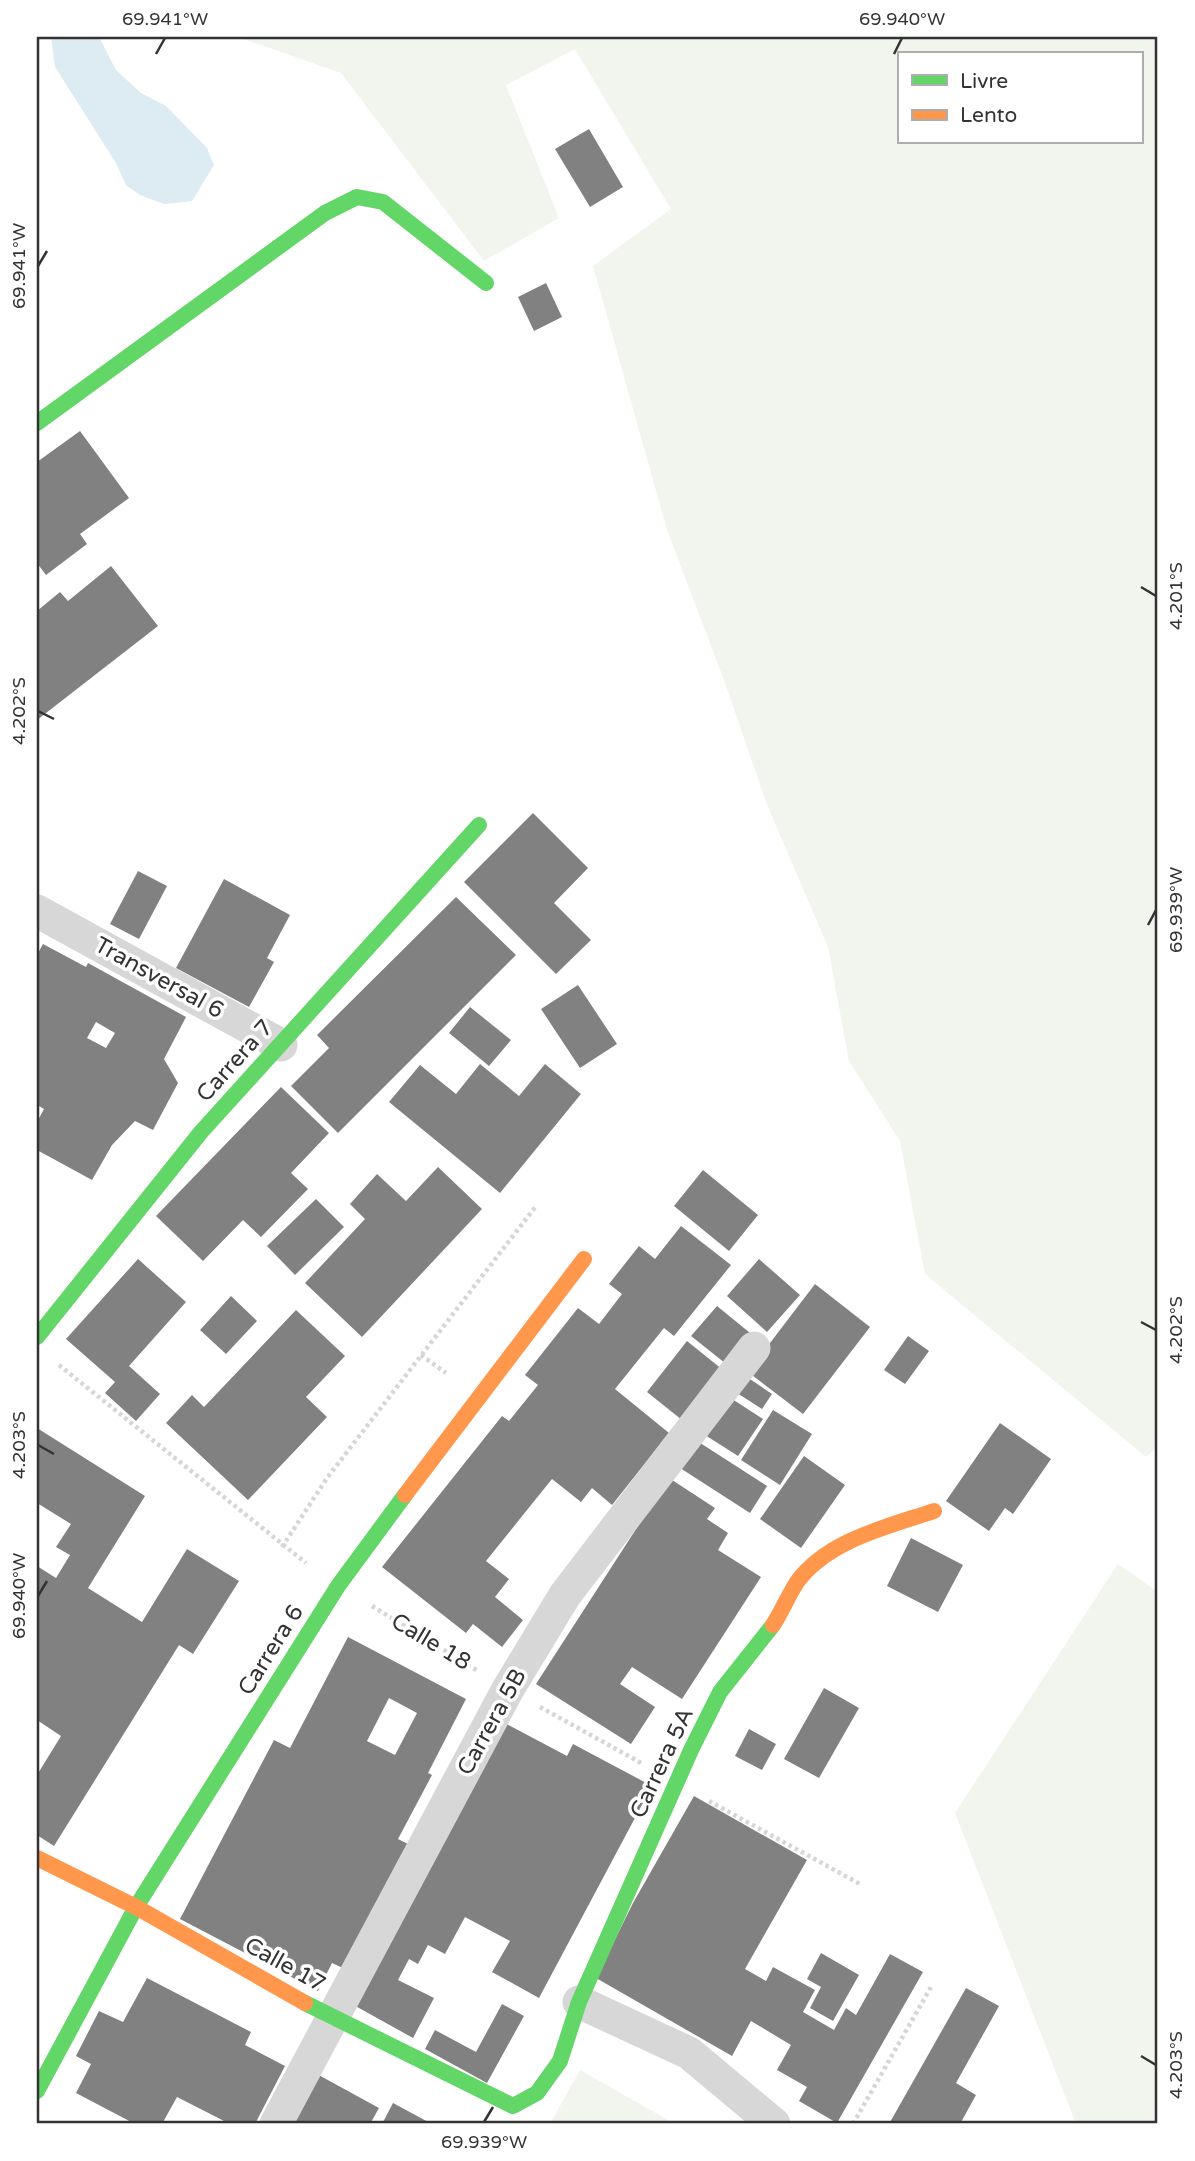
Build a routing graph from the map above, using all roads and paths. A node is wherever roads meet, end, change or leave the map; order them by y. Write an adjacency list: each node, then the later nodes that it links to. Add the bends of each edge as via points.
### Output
1 (486, 283): 2 (street, via 383,202 357,197 325,213)
2 (37, 422)
3 (479, 825): 5 (street, Carrera 7)
4 (37, 911): 5 (street, Transversal 6)
5 (281, 1045): 8 (street, Carrera 7, via 201,1132)
6 (536, 1206): 12 (path, via 335,1468)
7 (584, 1259): 13 (street, Carrera 6)
8 (37, 1337)
9 (754, 1348): 14 (street, Carrera 5B, via 565,1595)
10 (58, 1364): 12 (path, Calle 18)
11 (934, 1511): 15 (street, Carrera 5A, via 862,1535 824,1557 798,1581 775,1622 720,1692)
12 (282, 1546): 13 (path, Calle 18)
13 (338, 1586): 14 (path, Calle 18); 18 (street, Carrera 6)
14 (508, 1689): 15 (path, Calle 18); 21 (street, Carrera 5B)
15 (677, 1783): 17 (path, Calle 18); 20 (street, Carrera 5A)
16 (37, 1858): 18 (street, Calle 17)
17 (860, 1884)
18 (136, 1907): 21 (street, Calle 17); 22 (street, Carrera 6)
19 (931, 1987): 26 (path)
20 (579, 2002): 23 (street, Carrera 5A, via 560,2061 537,2092); 25 (street, via 689,2053)
21 (334, 2019): 23 (street, Calle 17); 24 (street, Carrera 5B)
22 (37, 2091)
23 (513, 2106)
24 (276, 2124)
25 (774, 2124)
26 (853, 2124)

